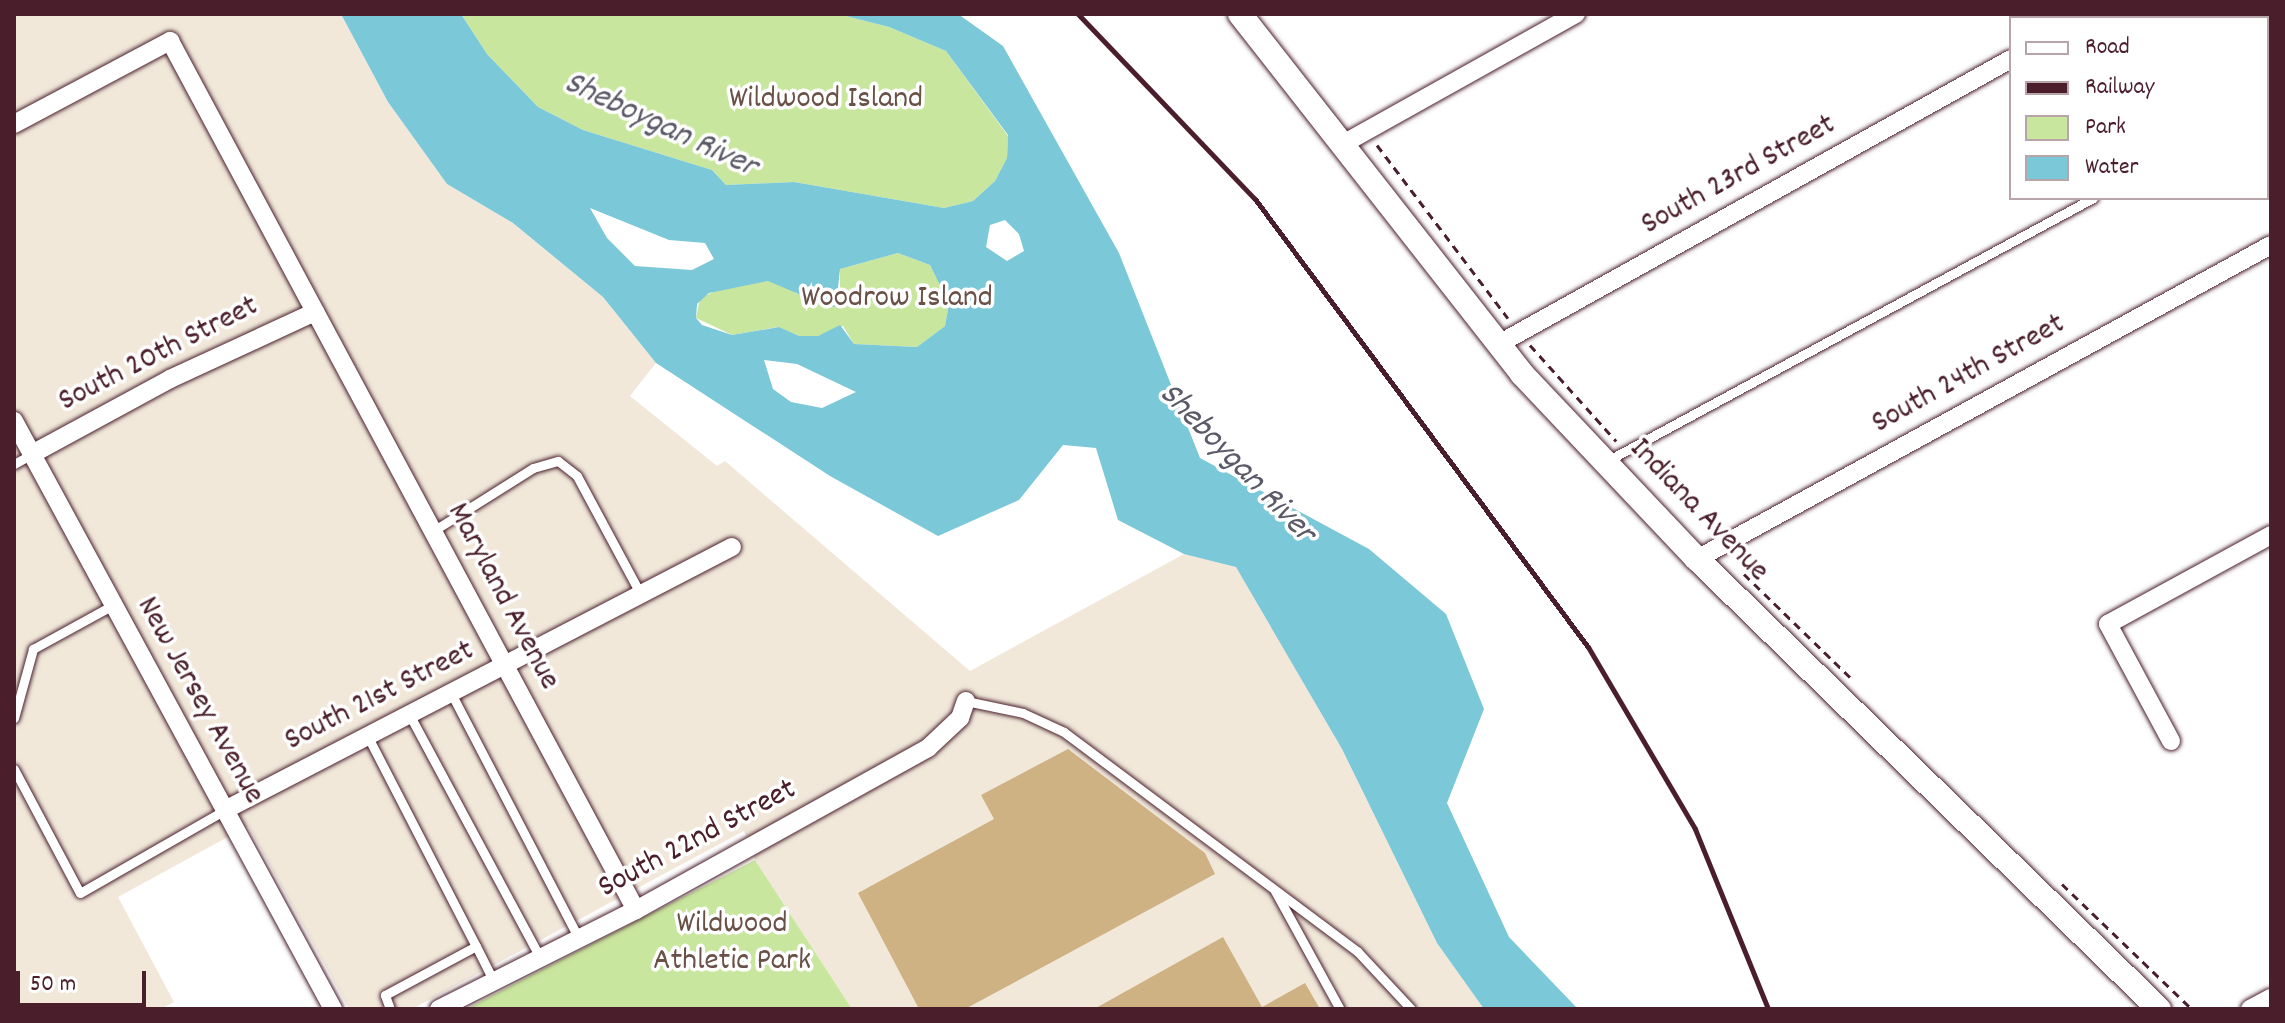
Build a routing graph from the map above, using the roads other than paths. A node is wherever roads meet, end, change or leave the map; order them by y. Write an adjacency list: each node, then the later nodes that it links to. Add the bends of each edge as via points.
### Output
1 (1240, 14): 5 (main road, Indiana Avenue)
2 (1576, 14): 5 (street)
3 (2009, 60): 9 (street, South 23rd Street)
4 (14, 124): 8 (street, Maryland Avenue, via 170,41)
5 (1343, 144): 9 (main road, Indiana Avenue)
6 (2089, 200): 12 (lane)
7 (2271, 245): 17 (street, South 24th Street)
8 (315, 312): 11 (street, South 20th Street, via 170,379); 14 (street, Maryland Avenue)
9 (1497, 345): 12 (main road, Indiana Avenue)
10 (14, 421): 11 (street, New Jersey Avenue)
11 (32, 454): 13 (lane); 19 (street, New Jersey Avenue)
12 (1615, 456): 17 (main road, Indiana Avenue)
13 (14, 464)
14 (433, 531): 18 (lane, via 533,468 558,461 577,476); 20 (street, Maryland Avenue)
15 (2271, 535): 26 (street, via 2108,624)
16 (732, 547): 18 (street, South 21st Street)
17 (1697, 559): 41 (main road, Indiana Avenue)
18 (641, 595): 20 (street, South 21st Street)
19 (113, 605): 24 (lane, via 33,649); 28 (street, New Jersey Avenue)
20 (505, 667): 21 (street, South 21st Street); 30 (street, Maryland Avenue)
21 (451, 693): 23 (street, South 21st Street); 31 (lane)
22 (966, 701): 29 (lane, via 1023,713 1064,732); 30 (street, South 22nd Street, via 955,725 928,748)
23 (409, 714): 25 (street, South 21st Street); 33 (lane)
24 (14, 718)
25 (368, 737): 28 (street, South 21st Street); 32 (lane)
26 (2171, 741)
27 (14, 769): 28 (lane, via 80,893)
28 (225, 810): 36 (street, New Jersey Avenue)
29 (1273, 888): 39 (lane); 40 (lane, via 1357,951)
30 (636, 910): 31 (street, South 22nd Street)
31 (578, 937): 33 (street, South 22nd Street)
32 (476, 946): 34 (lane); 37 (lane, via 385,995)
33 (540, 957): 34 (street, South 22nd Street)
34 (494, 982): 38 (street, South 22nd Street)
35 (2271, 998): 42 (street)
36 (333, 1009)
37 (390, 1009)
38 (439, 1009)
39 (1340, 1009)
40 (1411, 1009)
41 (2159, 1009)
42 (2250, 1009)

